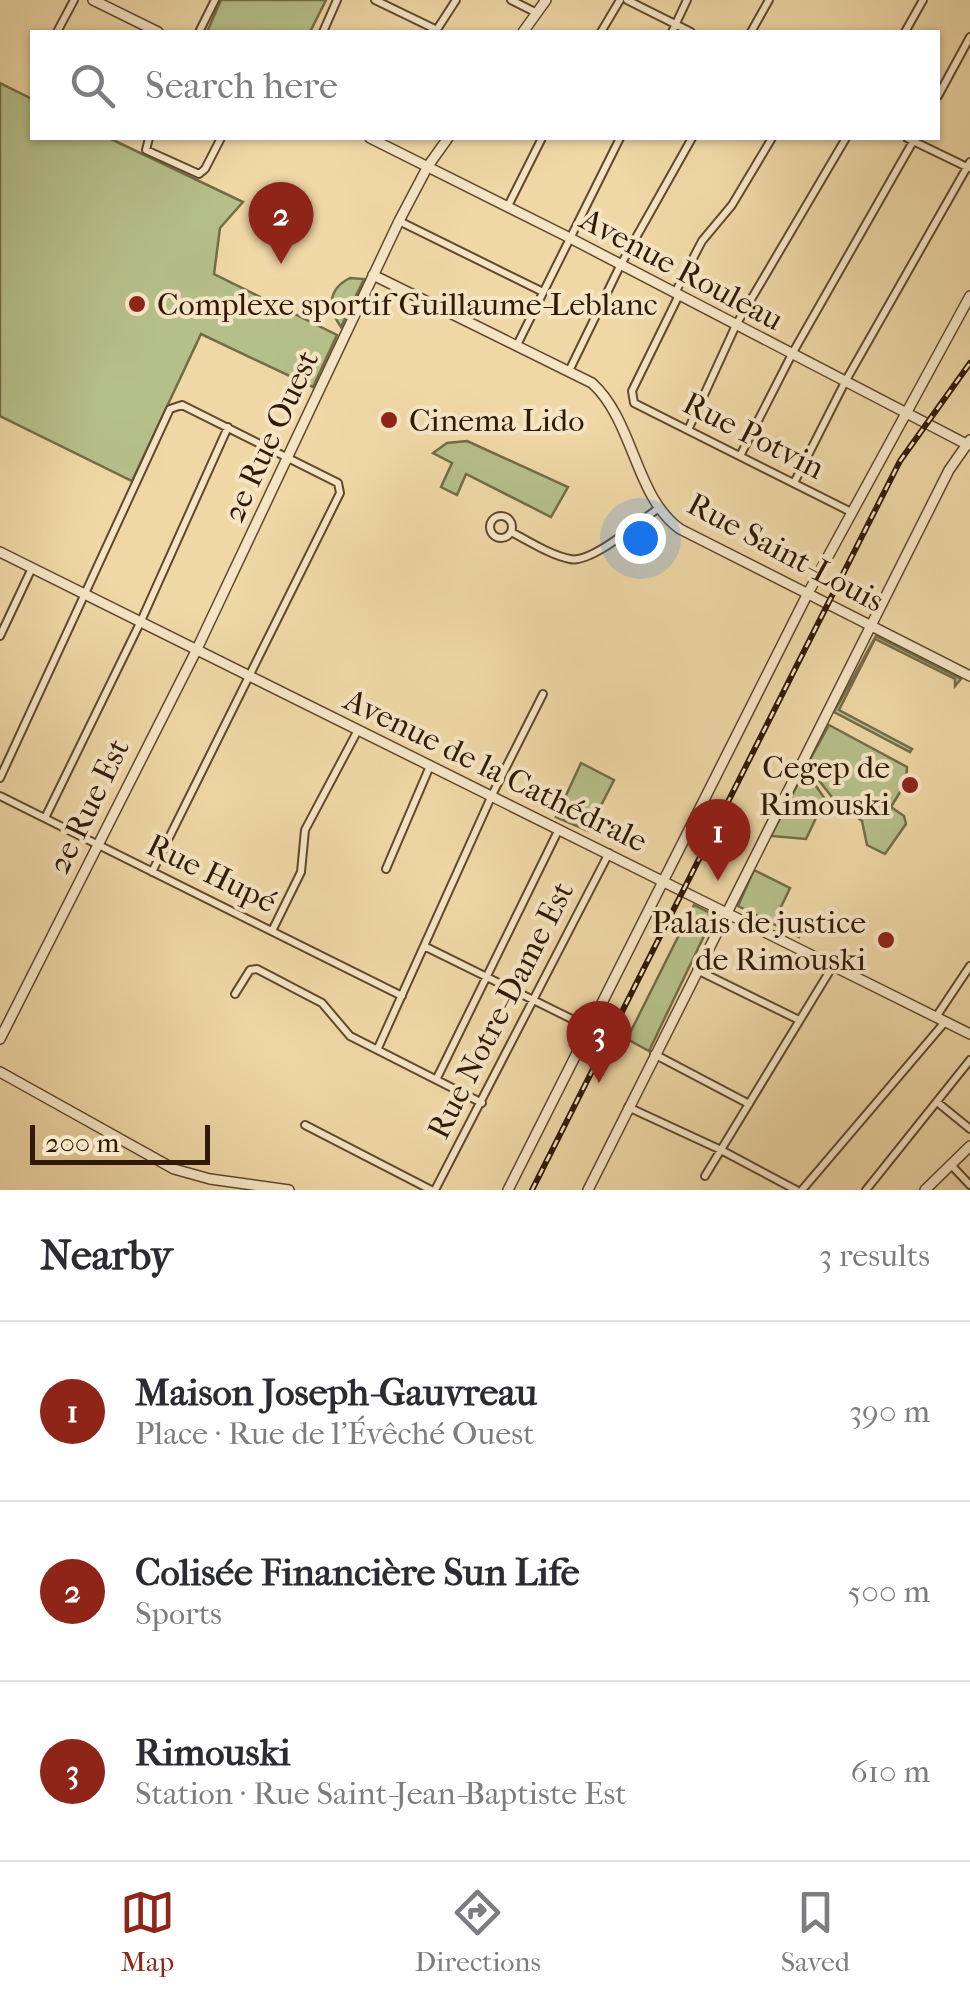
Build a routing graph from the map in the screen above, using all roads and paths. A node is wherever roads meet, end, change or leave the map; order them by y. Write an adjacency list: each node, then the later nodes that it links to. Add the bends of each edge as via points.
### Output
1 (74, 0): 15 (street)
2 (93, 0): 16 (street)
3 (215, 0): 17 (street)
4 (337, 0): 18 (street)
5 (375, 0): 19 (street)
6 (456, 0): 20 (street)
7 (511, 0): 13 (street)
8 (546, 0): 13 (street)
9 (624, 0): 14 (street); 22 (street)
10 (687, 0): 14 (street)
11 (768, 0): 23 (street)
12 (923, 0): 24 (street)
13 (537, 13): 21 (street)
14 (673, 28)
15 (58, 30)
16 (154, 30)
17 (200, 30)
18 (324, 30)
19 (434, 30)
20 (437, 30)
21 (524, 30)
22 (603, 30)
23 (752, 30)
24 (905, 30)
25 (970, 37): 26 (street)
26 (940, 92)
27 (148, 140): 28 (street, via 145,148 199,174)
28 (220, 140)
29 (374, 140): 38 (street, Avenue Rouleau)
30 (447, 140): 38 (street, 2e Rue Ouest)
31 (541, 140): 40 (street)
32 (619, 140): 42 (street)
33 (691, 140): 43 (street)
34 (771, 140): 46 (street, via 732,206 702,241)
35 (845, 140): 48 (street)
36 (910, 140): 50 (street)
37 (915, 140): 39 (street)
38 (428, 166): 40 (street, Avenue Rouleau); 41 (street, 2e Rue Ouest)
39 (969, 166): 52 (street)
40 (508, 206): 42 (street, Avenue Rouleau)
41 (399, 221): 44 (street, 2e Rue Ouest); 45 (street)
42 (570, 238): 43 (street, Avenue Rouleau); 45 (street)
43 (620, 266): 46 (street, Avenue Rouleau); 51 (street)
44 (374, 276): 49 (street, Rue Saint-Louis); 58 (street, 2e Rue Ouest)
45 (543, 292): 49 (street)
46 (677, 294): 48 (street, Avenue Rouleau); 55 (street, Rue Potvin, via 632,391 634,403)
47 (970, 296): 53 (street)
48 (736, 325): 50 (street, Avenue Rouleau); 55 (street)
49 (518, 346): 51 (street, Rue Saint-Louis)
50 (792, 354): 52 (street, Avenue Rouleau); 57 (street)
51 (570, 371): 60 (street, Rue Saint-Louis, via 611,405)
52 (845, 382): 53 (street, Avenue Rouleau); 59 (street)
53 (904, 413): 56 (street, Avenue Rouleau); 61 (street)
54 (228, 428): 58 (street); 65 (street, via 175,405); 67 (street)
55 (688, 430): 57 (street, Rue Potvin)
56 (969, 443): 68 (street)
57 (740, 456): 59 (street, Rue Potvin)
58 (287, 457): 70 (street, 2e Rue Ouest); 71 (street, via 340,488)
59 (794, 483): 61 (street, Rue Potvin)
60 (659, 508): 62 (street, via 580,560); 66 (street, Rue Saint-Louis, via 680,530)
61 (851, 512): 66 (street)
62 (511, 532)
63 (0, 552): 64 (street, Avenue de la Cathédrale)
64 (32, 568): 65 (street, Avenue de la Cathédrale); 69 (street)
65 (84, 594): 67 (street, Avenue de la Cathédrale); 76 (street)
66 (807, 594): 68 (street, Rue Saint-Louis); 85 (street)
67 (141, 622): 70 (street, Avenue de la Cathédrale); 79 (street)
68 (871, 625): 72 (street, Rue Saint-Louis); 86 (street)
69 (0, 636)
70 (196, 651): 71 (street, Avenue de la Cathédrale); 81 (street, 2e Rue Est)
71 (250, 676): 74 (street, Avenue de la Cathédrale); 84 (street)
72 (970, 676)
73 (543, 694): 78 (street)
74 (358, 730): 75 (street, Avenue de la Cathédrale); 87 (street, via 305,830 300,872)
75 (430, 766): 78 (street, Avenue de la Cathédrale); 83 (street)
76 (0, 778)
77 (0, 796): 79 (street, Rue Hupé)
78 (492, 796): 80 (street, Avenue de la Cathédrale); 88 (street)
79 (44, 818): 81 (street, Rue Hupé)
80 (559, 829): 82 (street, Avenue de la Cathédrale); 92 (street)
81 (97, 844): 84 (street, Rue Hupé); 100 (street, 2e Rue Est)
82 (609, 853): 85 (street, Avenue de la Cathédrale); 95 (street, Rue Notre-Dame Est)
83 (386, 869)
84 (152, 872): 87 (street, Rue Hupé)
85 (664, 880): 86 (street, Avenue de la Cathédrale); 98 (street)
86 (726, 910): 89 (street, Avenue de la Cathédrale); 91 (street)
87 (272, 931): 94 (street, Rue Hupé)
88 (424, 946): 92 (street); 94 (street)
89 (834, 964): 96 (street, Avenue de la Cathédrale); 97 (street)
90 (970, 966): 96 (street)
91 (696, 969): 97 (street); 102 (street)
92 (486, 977): 95 (street); 105 (street)
93 (235, 994): 101 (street, via 250,970 257,970 322,1003 350,1036)
94 (402, 996): 101 (street)
95 (534, 1000): 98 (street); 107 (street, Rue Notre-Dame Est)
96 (941, 1019): 99 (street, Avenue de la Cathédrale); 121 (street)
97 (799, 1020): 108 (street)
98 (591, 1029): 119 (street)
99 (970, 1034)
100 (0, 1039)
101 (378, 1048): 105 (street)
102 (654, 1054): 108 (street); 109 (street)
103 (970, 1060): 106 (street)
104 (0, 1072): 117 (street, via 174,1170)
105 (437, 1078): 107 (street)
106 (937, 1102): 111 (street); 122 (street)
107 (482, 1103): 118 (street, Rue Notre-Dame Est)
108 (749, 1104): 113 (street)
109 (628, 1107): 113 (street); 120 (street)
110 (305, 1125): 118 (street)
111 (970, 1129)
112 (970, 1146): 114 (street)
113 (721, 1150): 115 (street); 121 (street)
114 (952, 1166): 116 (street); 123 (street)
115 (705, 1176)
116 (970, 1185)
117 (289, 1190)
118 (433, 1190)
119 (508, 1190)
120 (588, 1190)
121 (799, 1190)
122 (866, 1190)
123 (925, 1190)

